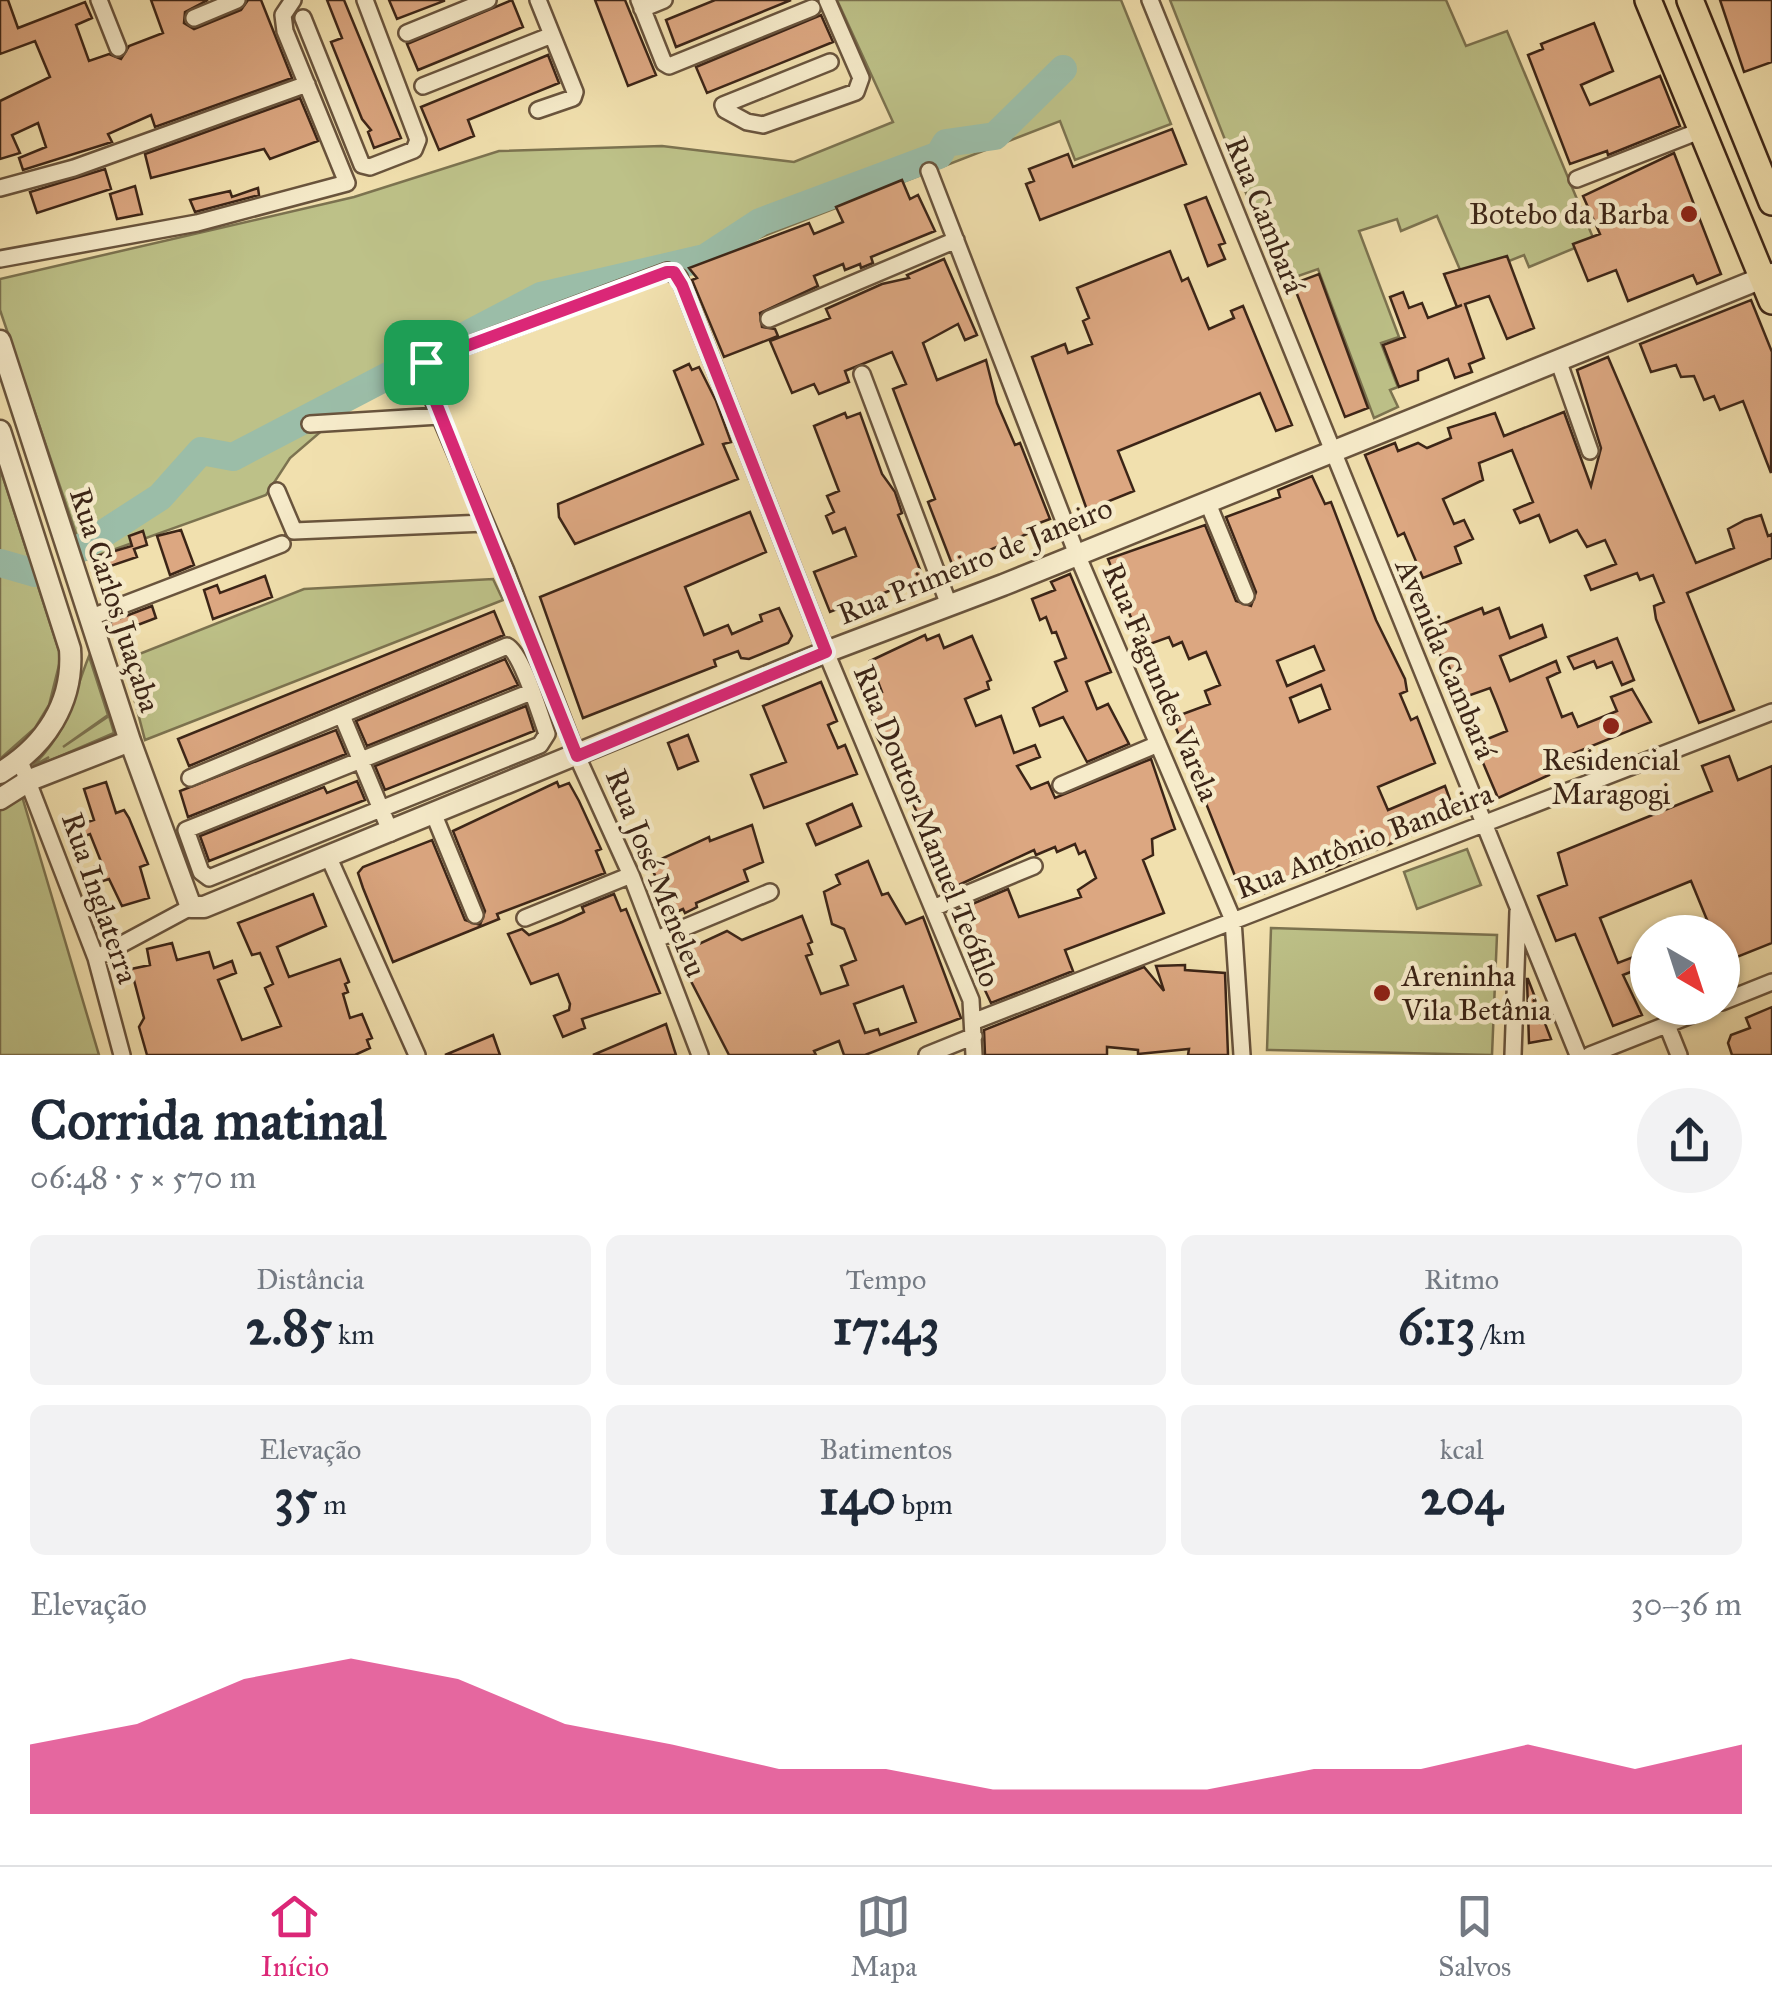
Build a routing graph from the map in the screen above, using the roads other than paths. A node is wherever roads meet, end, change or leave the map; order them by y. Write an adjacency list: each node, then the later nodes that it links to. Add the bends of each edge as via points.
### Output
1 (99, 0): 17 (street)
2 (238, 0): 13 (street)
3 (293, 0): 19 (street, via 283,23)
4 (365, 0): 14 (street, via 418,140 414,150 370,168 362,165)
5 (488, 0): 15 (street)
6 (538, 0): 16 (street)
7 (664, 0): 11 (street)
8 (1150, 0): 39 (street, Rua Cambará)
9 (1648, 0): 22 (main road)
10 (1690, 0): 23 (main road)
11 (640, 4): 12 (street, via 669,66)
12 (820, 4): 18 (street, via 860,78 856,92 763,125 725,110)
13 (194, 18)
14 (304, 18)
15 (407, 33)
16 (552, 35): 20 (street); 21 (street, via 575,92)
17 (118, 48)
18 (830, 62)
19 (308, 84): 26 (street); 29 (street, via 347,183 197,223)
20 (424, 86)
21 (538, 110)
22 (1702, 130): 25 (street); 30 (main road)
23 (1766, 168): 27 (main road)
24 (929, 171): 28 (street, Rua Fagundes Varela)
25 (1577, 179)
26 (0, 188)
27 (1772, 202)
28 (956, 240): 32 (street); 45 (street, Rua Fagundes Varela)
29 (0, 259)
30 (1769, 284): 34 (street, Rua Primeiro de Janeiro)
31 (682, 285): 36 (street, Rua José Meneleu, via 667,272 426,362 421,372); 49 (street, Rua Doutor Manuel Teófilo)
32 (770, 320)
33 (0, 341): 48 (street, Rua Carlos Juaçaba)
34 (1558, 360): 39 (street, Rua Primeiro de Janeiro); 40 (street)
35 (862, 374): 47 (street)
36 (439, 416): 37 (street); 43 (street, Rua José Meneleu)
37 (310, 424)
38 (0, 430): 57 (street, Rua Carlos Juaçaba, via 70,649 51,727)
39 (1329, 450): 42 (street, Rua Primeiro de Janeiro); 64 (street, Avenida Cambará)
40 (1590, 451)
41 (277, 491): 43 (street, via 294,531)
42 (1207, 501): 45 (street, Rua Primeiro de Janeiro); 46 (street)
43 (486, 523): 55 (street, Rua José Meneleu)
44 (282, 544): 48 (street)
45 (1076, 552): 47 (street, Rua Primeiro de Janeiro); 54 (street, Rua Fagundes Varela)
46 (1246, 596)
47 (950, 604): 49 (street, Rua Primeiro de Janeiro)
48 (89, 618): 53 (street, Rua Carlos Juaçaba)
49 (826, 652): 55 (street, Rua Primeiro de Janeiro); 72 (street, Rua Doutor Manuel Teófilo)
50 (531, 692): 52 (street, via 516,652 506,646); 56 (street); 62 (street, via 547,734 540,745)
51 (1772, 712): 64 (street, Rua Antônio Bandeira)
52 (343, 718): 56 (street); 59 (street)
53 (130, 741): 57 (street, Rua Carlos Juaçaba); 71 (street)
54 (1158, 744): 60 (street); 75 (street, Rua Fagundes Varela)
55 (577, 756): 63 (street, Rua Primeiro de Janeiro); 68 (street, Rua José Meneleu)
56 (361, 762): 62 (street); 62 (street, via 186,830 201,872 210,878)
57 (25, 770): 58 (street, Rua Carlos Juaçaba); 61 (street, Rua Carlos Juaçaba); 79 (street, Rua Inglaterra)
58 (0, 774)
59 (190, 778)
60 (1061, 785)
61 (0, 799)
62 (380, 808): 65 (street)
63 (434, 815): 65 (street, Rua Primeiro de Janeiro); 73 (street)
64 (1486, 822): 70 (street, Avenida Cambará); 75 (street, Rua Antônio Bandeira)
65 (390, 833): 66 (street, Rua Primeiro de Janeiro)
66 (329, 858): 71 (street, Rua Primeiro de Janeiro, via 217,904); 86 (street)
67 (1034, 866): 72 (street)
68 (631, 875): 74 (street); 76 (street, Rua José Meneleu)
69 (770, 892): 76 (street)
70 (1518, 902): 77 (street, Avenida Cambará); 78 (street)
71 (191, 907): 79 (street, Rua Primeiro de Janeiro)
72 (933, 908): 84 (street, Rua Doutor Manuel Teófilo, via 972,1000)
73 (476, 915)
74 (525, 918)
75 (1233, 920): 84 (street, Rua Antônio Bandeira); 90 (street, Rua Fagundes Varela)
76 (657, 939): 87 (street, Rua José Meneleu)
77 (1536, 945): 78 (street, via 1526,940); 92 (street, Avenida Cambará)
78 (1517, 949): 91 (street)
79 (96, 958): 85 (street, Rua Inglaterra)
80 (1772, 982): 81 (street)
81 (1740, 995)
82 (1665, 1025): 93 (street)
83 (1668, 1025): 94 (street)
84 (974, 1029): 88 (street, Rua Antônio Bandeira); 89 (street, Rua Doutor Manuel Teófilo)
85 (122, 1055)
86 (417, 1055)
87 (700, 1055)
88 (927, 1055)
89 (974, 1055)
90 (1242, 1055)
91 (1513, 1055)
92 (1578, 1055)
93 (1590, 1055)
94 (1680, 1055)

